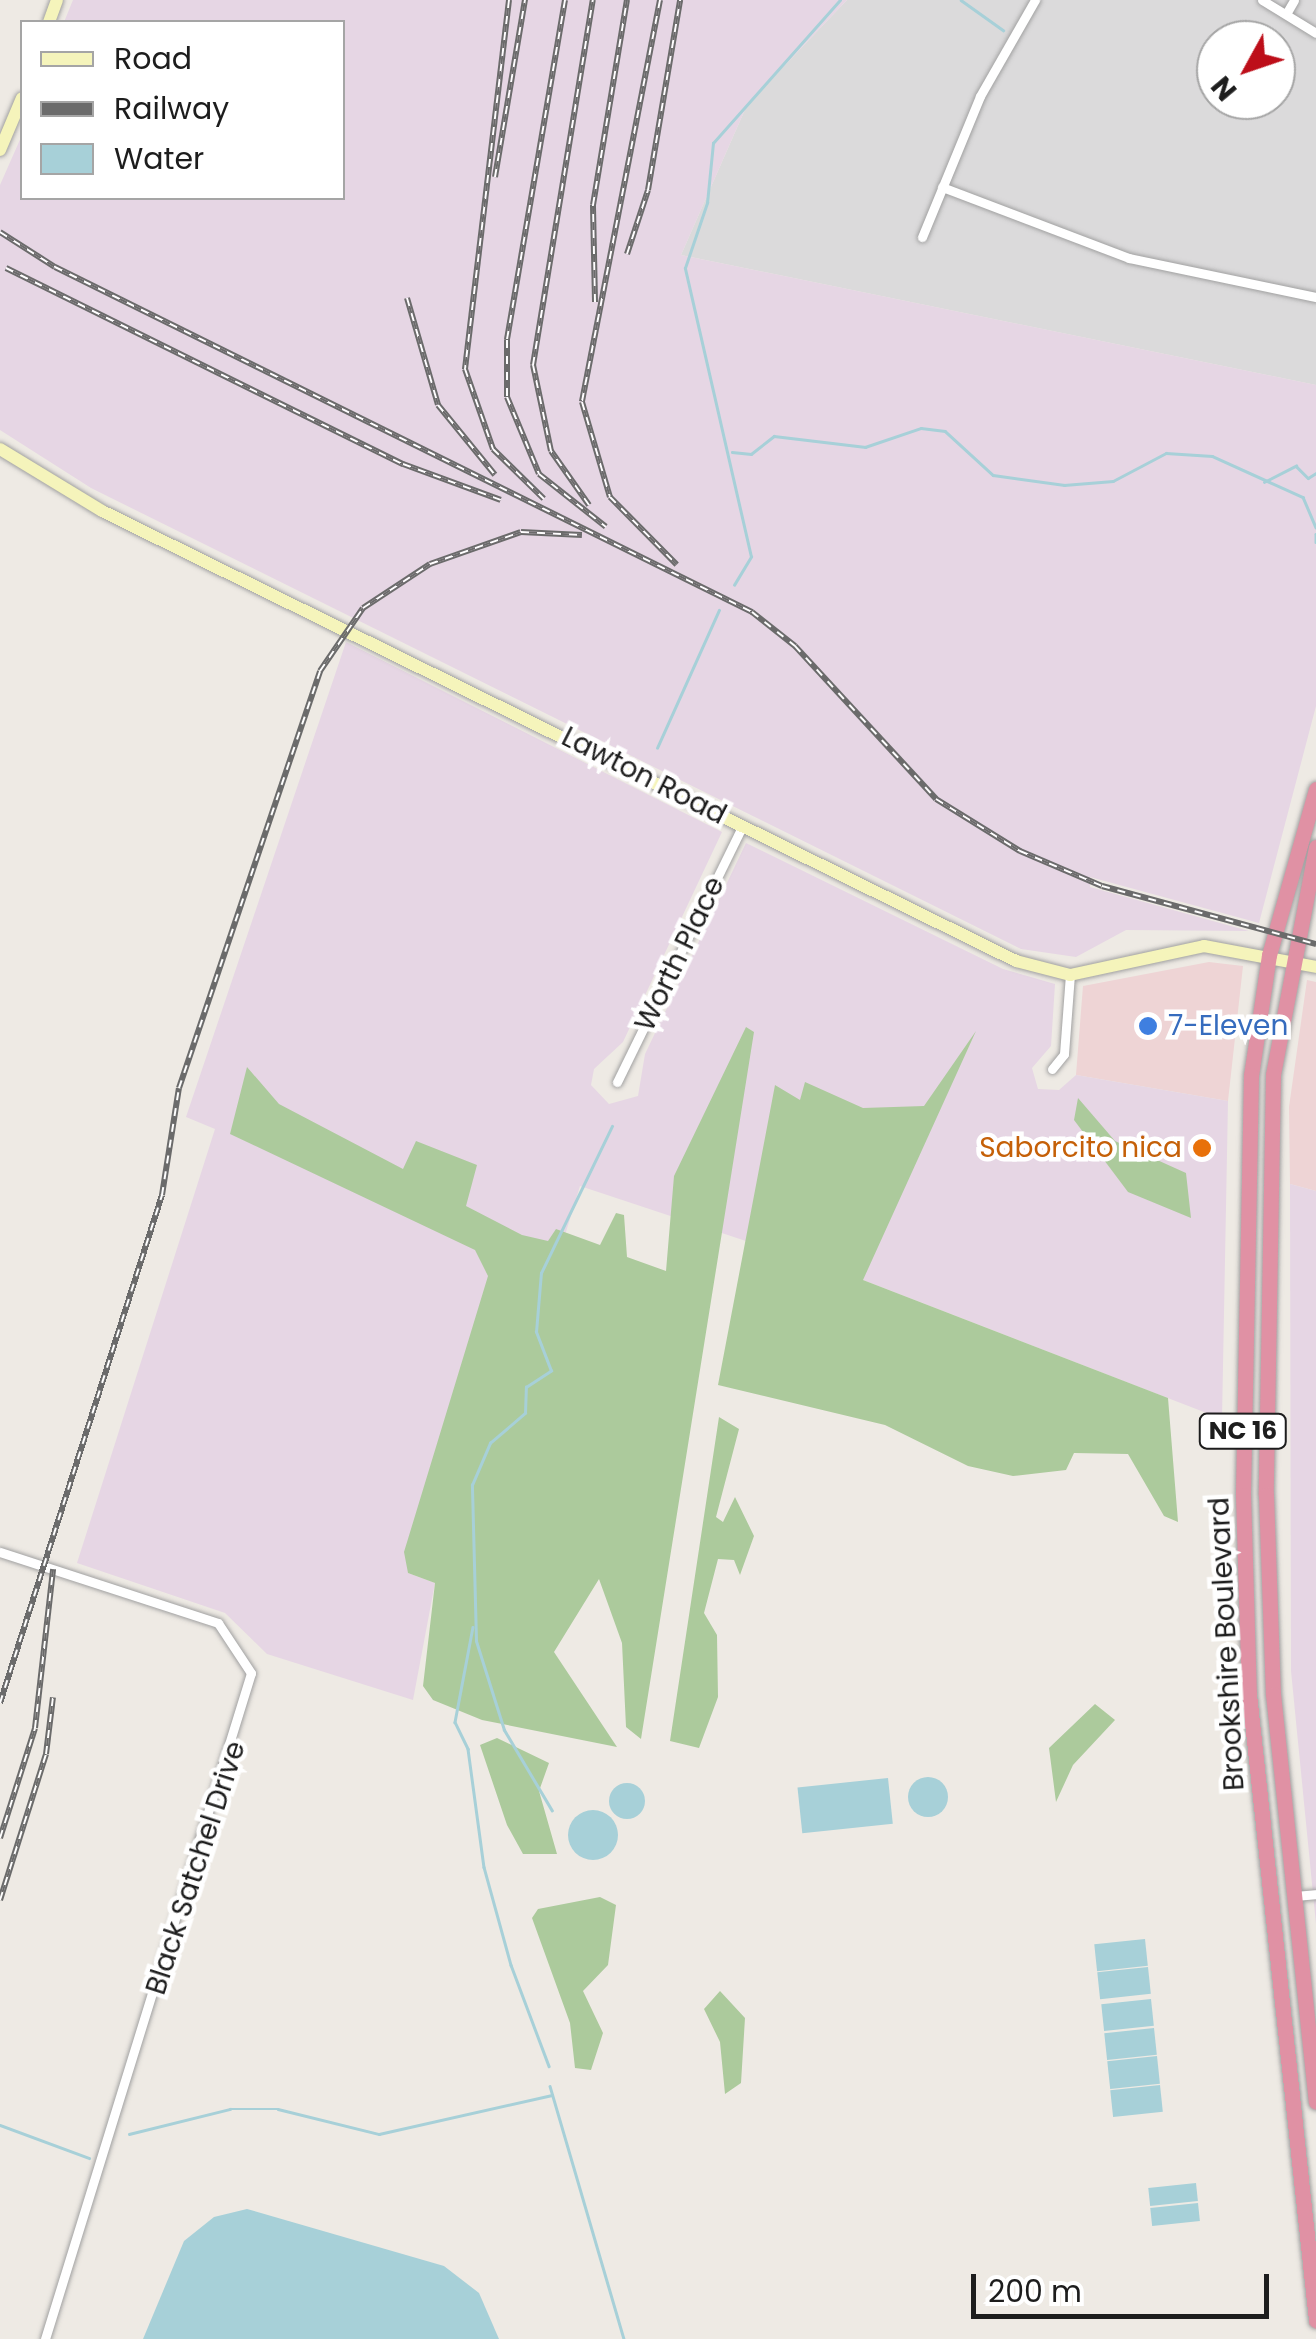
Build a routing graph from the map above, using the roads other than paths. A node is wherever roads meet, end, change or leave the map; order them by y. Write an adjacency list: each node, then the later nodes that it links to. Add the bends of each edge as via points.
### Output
1 (1035, 0): 8 (street, via 980,96)
2 (1262, 0): 4 (street)
3 (1294, 0): 4 (street)
4 (1286, 14): 5 (street)
5 (1316, 33)
6 (20, 103): 7 (street)
7 (0, 150)
8 (942, 187): 9 (street); 10 (street, via 1129,258)
9 (922, 237)
10 (1316, 297)
11 (0, 449): 13 (street, Lawton Road, via 102,511)
12 (1316, 789): 14 (highway, Brookshire Boulevard / NC 16)
13 (743, 825): 19 (street, Lawton Road, via 1016,961); 21 (street, Worth Place)
14 (1309, 831): 16 (highway, Brookshire Boulevard / NC 16)
15 (1316, 847): 17 (highway, Brookshire Boulevard / NC 16)
16 (1269, 955): 17 (street, Lawton Road); 19 (street, Lawton Road, via 1195,946); 23 (highway, Brookshire Boulevard / NC 16, via 1244,1176)
17 (1290, 960): 18 (street, Lawton Road); 24 (highway, Brookshire Boulevard / NC 16, via 1270,1132)
18 (1316, 968)
19 (1070, 975): 20 (street, via 1064,1054)
20 (1052, 1069)
21 (618, 1082)
22 (0, 1552): 29 (street, Black Satchel Drive, via 218,1623 251,1673)
23 (1249, 1694): 24 (highway); 28 (highway, Brookshire Boulevard / NC 16)
24 (1274, 1694): 26 (highway, Brookshire Boulevard / NC 16)
25 (1316, 1894): 26 (street)
26 (1294, 1896): 27 (highway, Brookshire Boulevard / NC 16)
27 (1316, 2102)
28 (1316, 2320)
29 (45, 2339)

